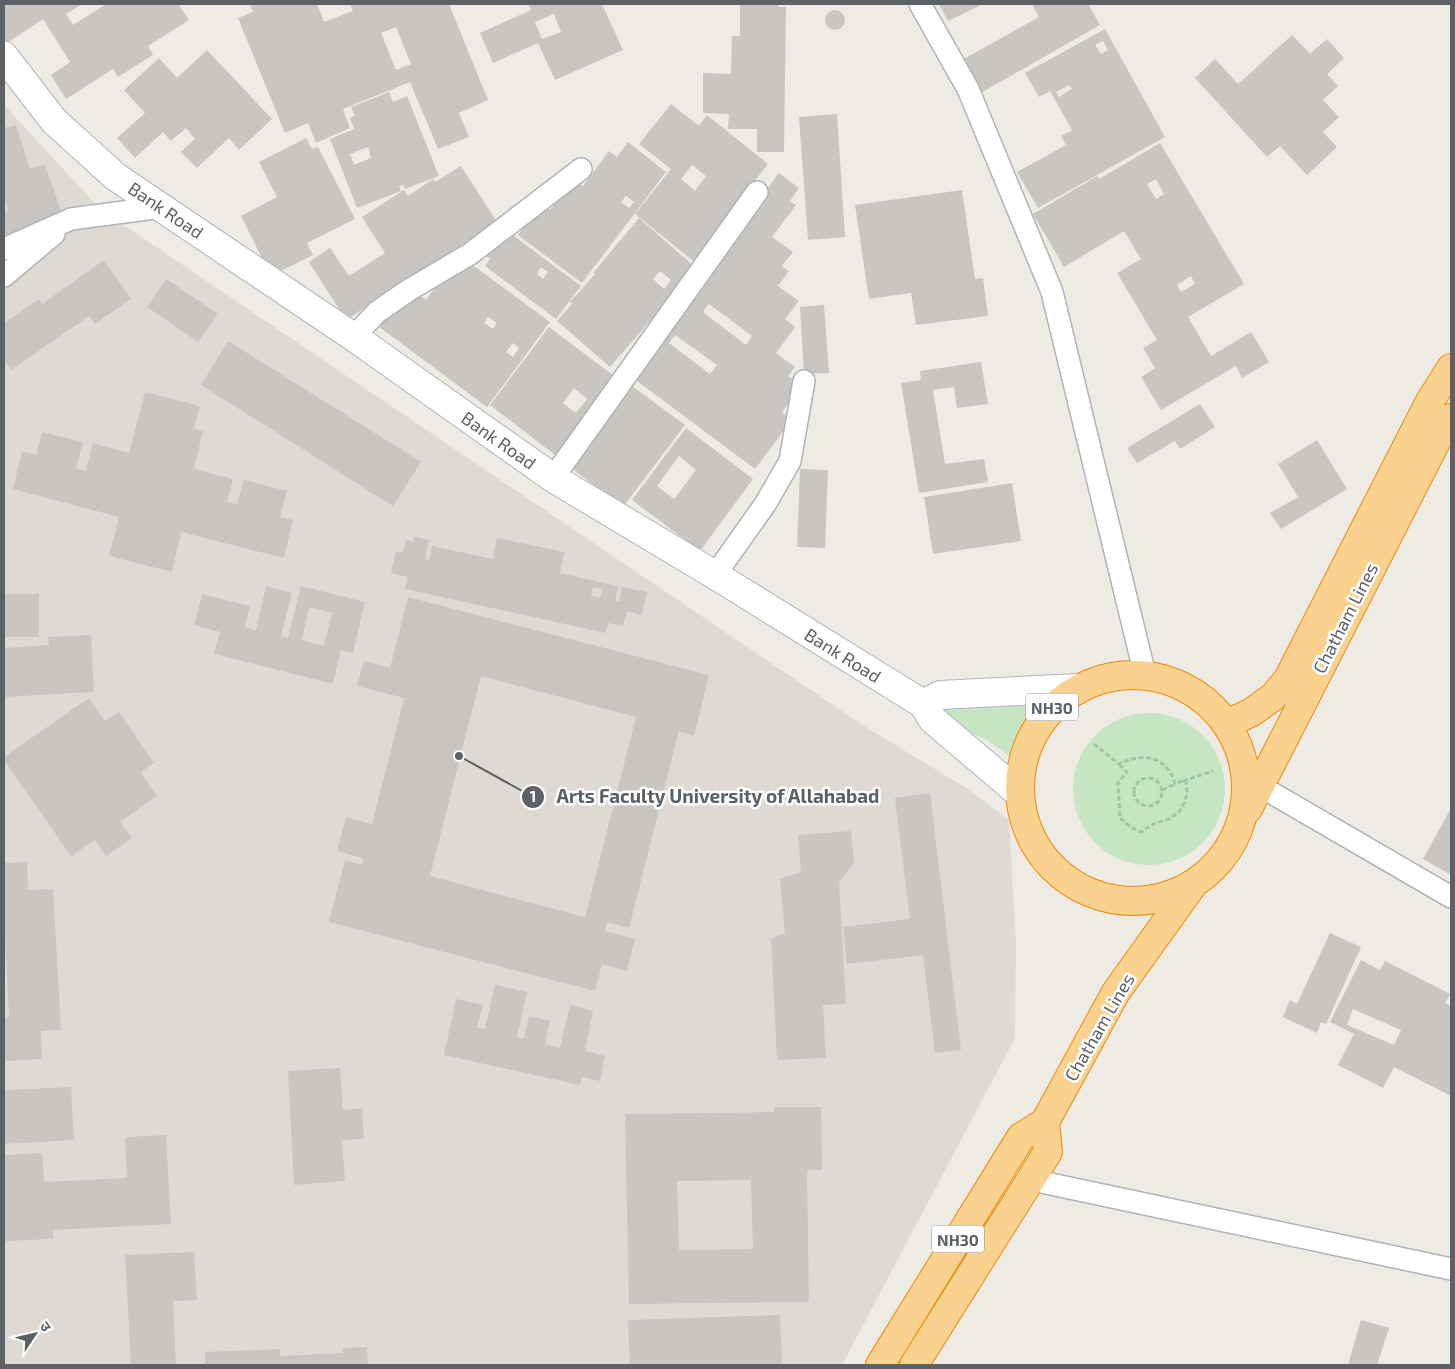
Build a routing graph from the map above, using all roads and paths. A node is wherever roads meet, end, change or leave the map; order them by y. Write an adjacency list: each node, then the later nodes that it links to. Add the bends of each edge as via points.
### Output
1 (920, 4): 15 (street, via 968,89 1052,292)
2 (5, 60): 5 (street, Bank Road, via 54,121 116,177)
3 (581, 170): 9 (street, via 470,254 376,312 362,328)
4 (758, 192): 13 (street)
5 (162, 208): 6 (street); 9 (street, Bank Road)
6 (71, 219): 7 (street); 8 (street)
7 (4, 249)
8 (4, 276)
9 (358, 340): 13 (street, Bank Road)
10 (1451, 368): 18 (highway, Chatham Lines, via 1429,402 1288,679 1273,697 1252,712)
11 (804, 381): 14 (street, via 790,461 766,503)
12 (1451, 418): 23 (highway, Chatham Lines / NH30)
13 (553, 478): 14 (street, Bank Road)
14 (715, 576): 17 (street, Bank Road)
15 (1145, 675): 16 (highway, Chatham Lines / NH30, via 1110,676); 18 (highway, Chatham Lines / NH30, via 1176,683 1204,700)
16 (1077, 688): 17 (street, via 940,695); 25 (highway, Chatham Lines / NH30, via 1052,707 1034,732 1022,762)
17 (923, 704): 25 (street, Bank Road, via 933,720)
18 (1226, 724): 26 (highway, Chatham Lines / NH30, via 1239,746 1245,770 1247,796)
19 (1094, 744): 20 (path)
20 (1119, 764): 22 (path, via 1140,756 1153,759 1165,764); 22 (path, via 1127,772 1118,783 1120,818 1141,832 1179,812 1187,794 1187,785 1184,780)
21 (1213, 770): 22 (path)
22 (1175, 784): 24 (path)
23 (1260, 786): 26 (highway, Chatham Lines / NH30); 28 (street)
24 (1162, 790): 24 (path, via 1153,806 1139,804 1133,791 1141,780 1150,778 1158,782)
25 (1019, 793): 27 (highway, Chatham Lines / NH30, via 1028,831 1049,864 1080,888 1116,901 1155,900)
26 (1242, 820): 27 (highway, Chatham Lines / NH30, via 1231,846 1214,868)
27 (1192, 886): 29 (highway, Chatham Lines / NH30, via 1116,992)
28 (1451, 898)
29 (1045, 1122): 30 (highway, NH30, via 1048,1152); 32 (highway, Chatham Lines / NH30, via 1021,1137)
30 (1032, 1180): 31 (street); 33 (highway, NH30)
31 (1451, 1269)
32 (880, 1365)
33 (914, 1365)

